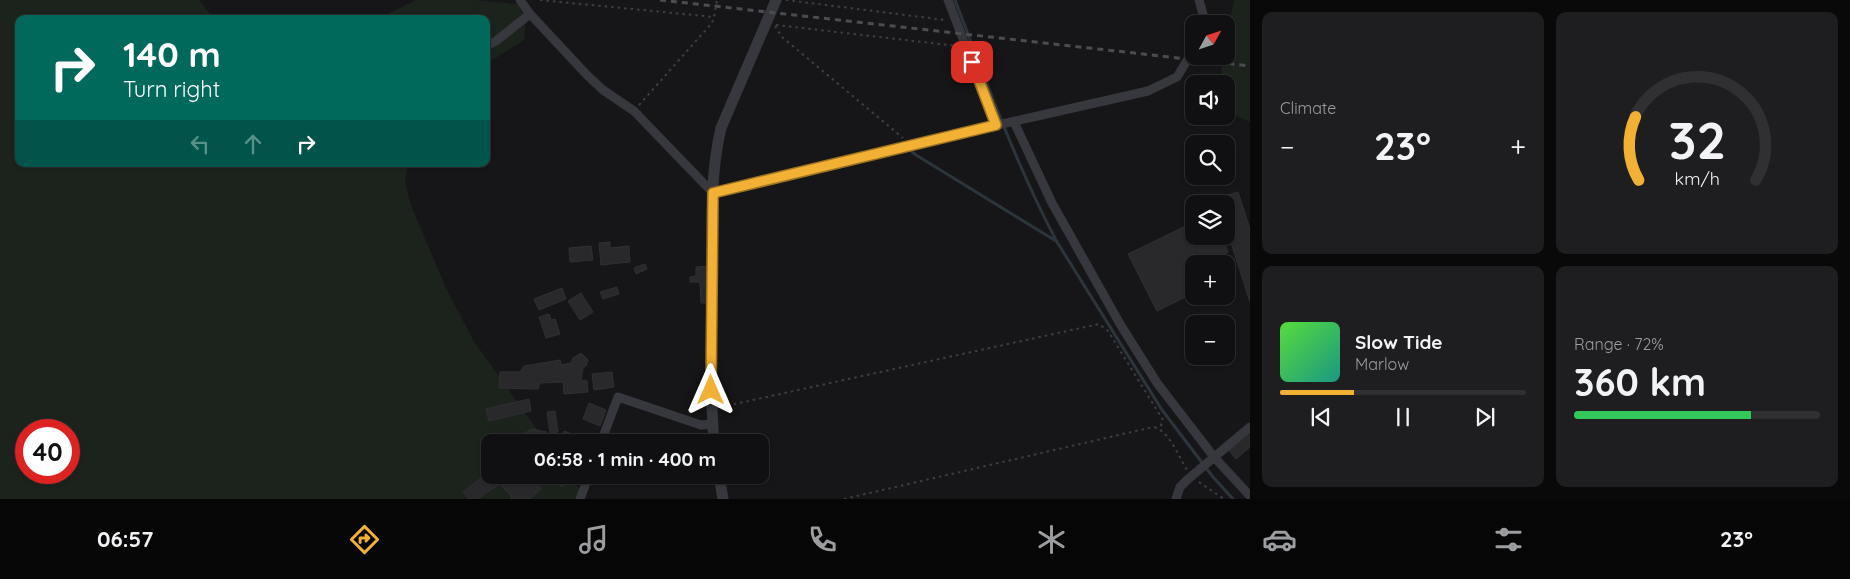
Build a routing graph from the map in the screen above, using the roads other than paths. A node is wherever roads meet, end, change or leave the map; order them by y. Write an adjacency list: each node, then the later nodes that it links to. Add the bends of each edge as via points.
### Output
1 (520, 0): 5 (street)
2 (776, 0): 10 (street, via 721,128)
3 (948, 0): 9 (street, via 966,47)
4 (1199, 0): 6 (street)
5 (530, 14): 7 (street); 10 (street, via 603,90 634,111)
6 (1203, 15)
7 (490, 44)
8 (1185, 65): 9 (street, via 1178,77 1148,91)
9 (1005, 123): 10 (street); 15 (street, via 1120,324 1157,383)
10 (713, 193): 11 (street)
11 (712, 424): 13 (street, via 701,425 618,397); 14 (street)
12 (1250, 427): 15 (street)
13 (604, 434)
14 (713, 434)
15 (1212, 459): 18 (street); 21 (street, via 1180,487)
16 (586, 484): 19 (street)
17 (720, 484): 20 (street)
18 (1250, 496)
19 (580, 499)
20 (723, 499)
21 (1176, 499)

